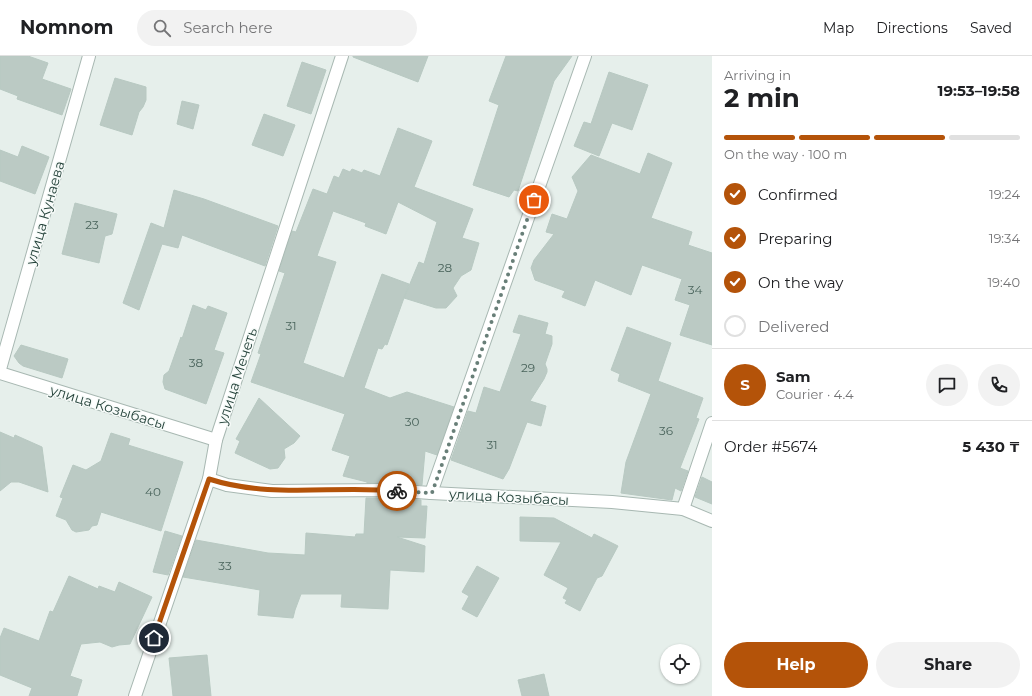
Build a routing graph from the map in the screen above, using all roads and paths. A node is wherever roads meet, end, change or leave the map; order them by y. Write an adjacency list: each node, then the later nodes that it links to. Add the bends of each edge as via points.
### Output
1 (89, 56): 4 (street, улица Кунаева)
2 (342, 56): 7 (street, улица Мечеть)
3 (585, 56): 9 (street)
4 (0, 369)
5 (0, 373): 7 (street, улица Козыбасы)
6 (712, 423): 10 (street)
7 (216, 440): 8 (street, улица Мечеть)
8 (209, 479): 9 (street, улица Козыбасы, via 227,485 272,491 386,490); 12 (street, улица Мечеть)
9 (432, 493): 10 (street, улица Козыбасы, via 612,502)
10 (683, 509): 11 (street, улица Козыбасы)
11 (712, 521)
12 (135, 696)

